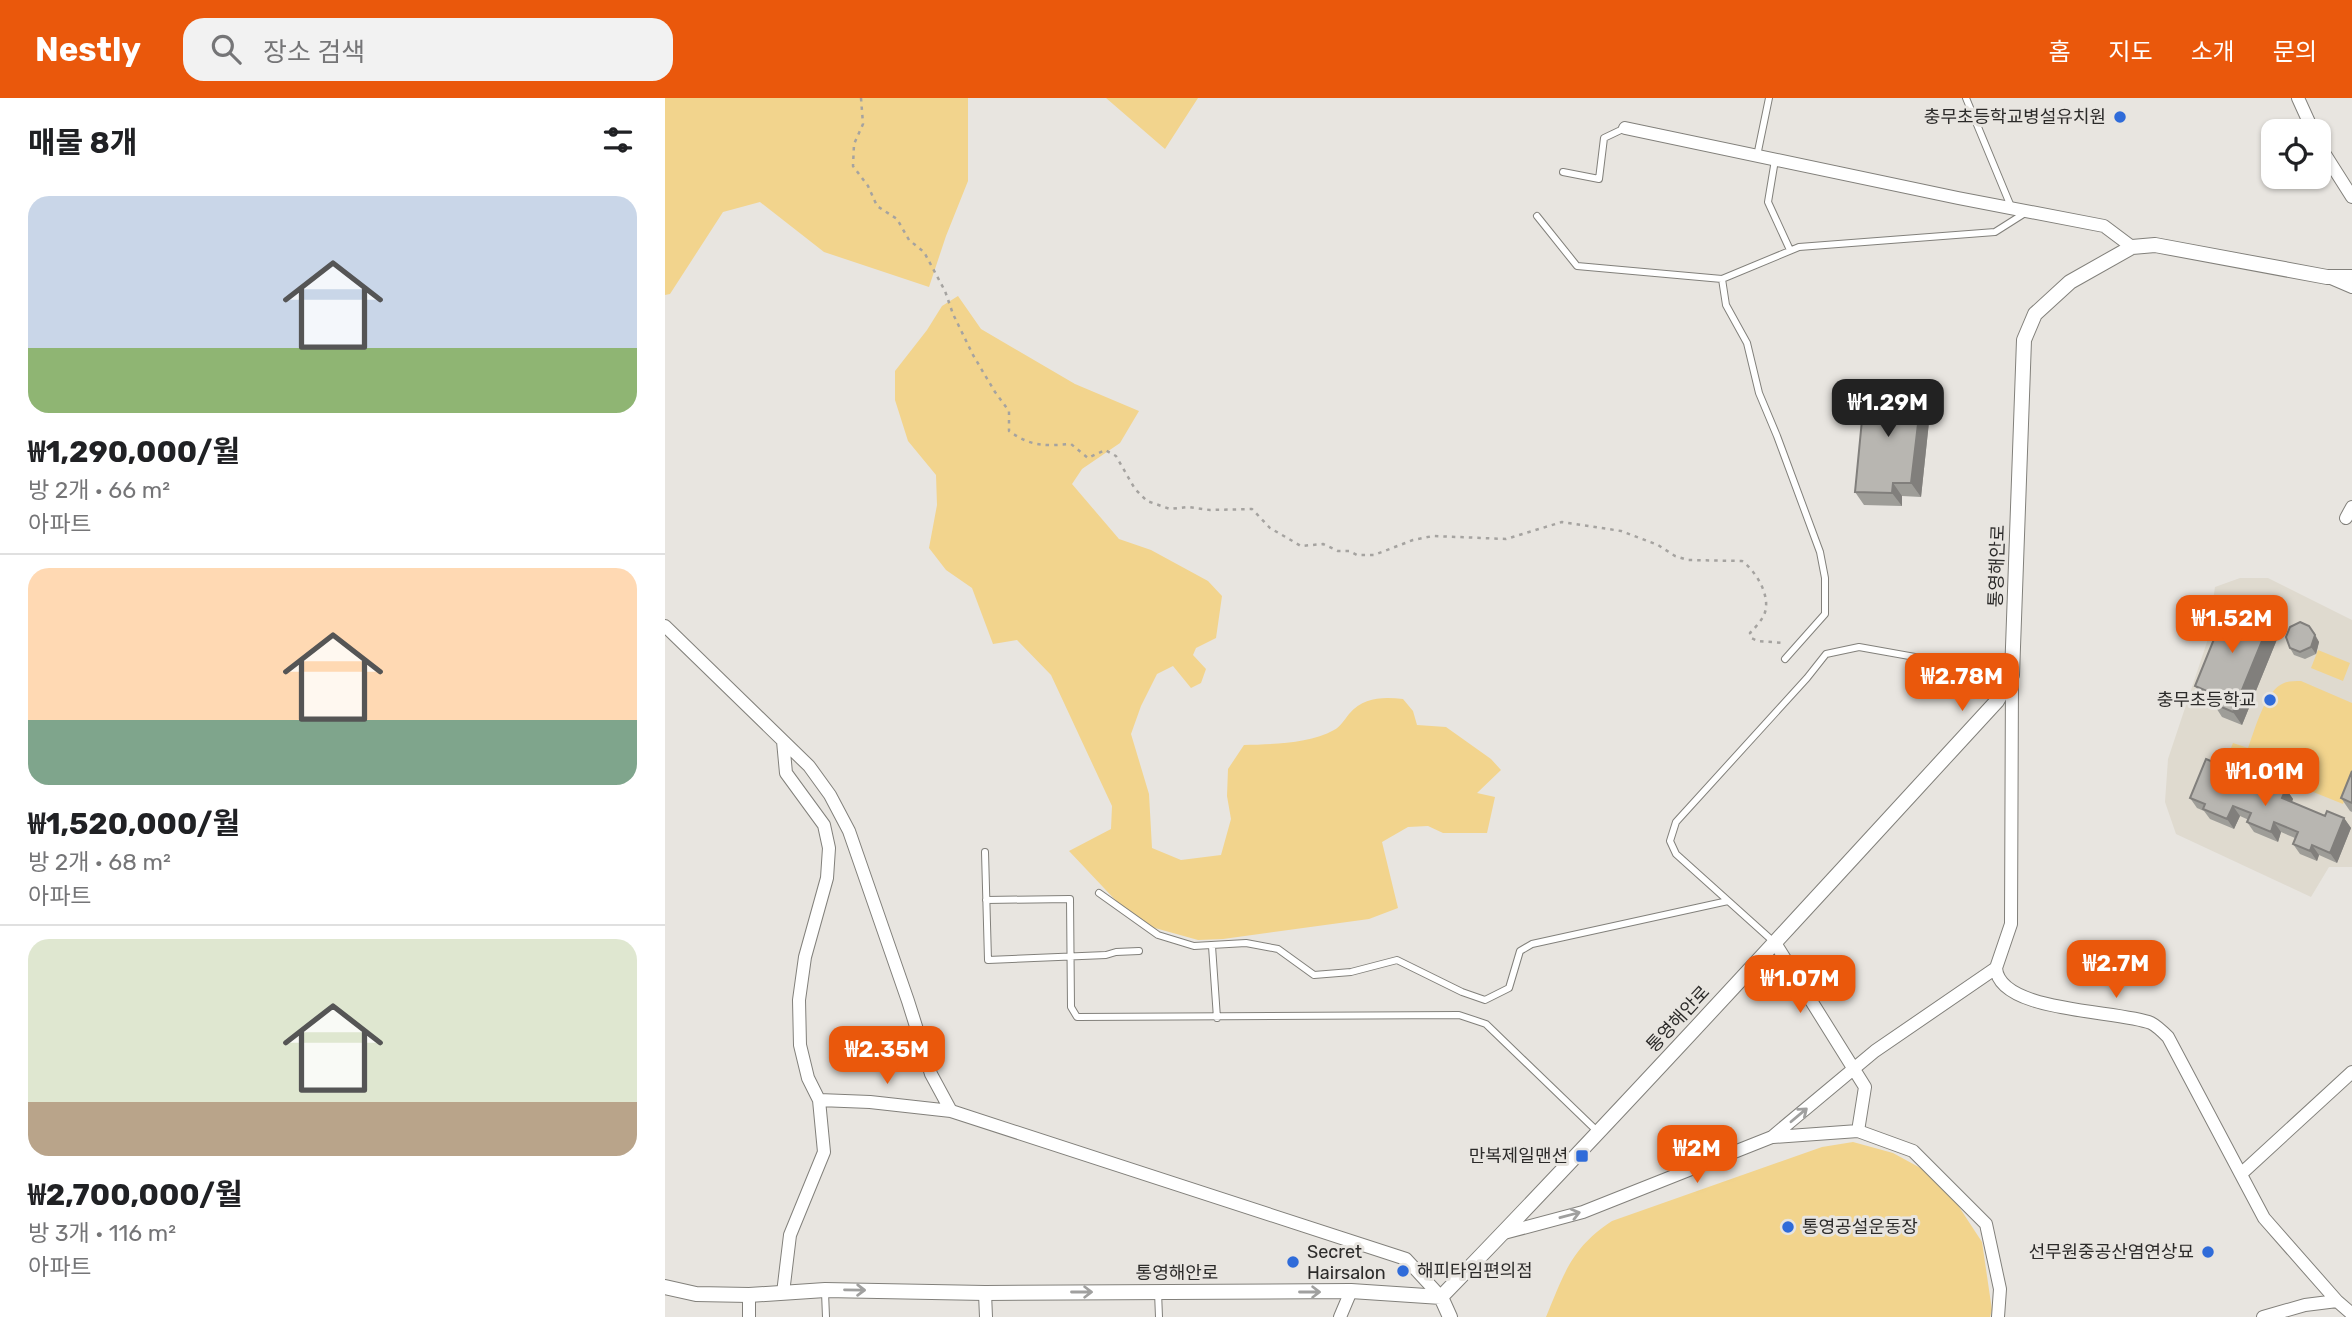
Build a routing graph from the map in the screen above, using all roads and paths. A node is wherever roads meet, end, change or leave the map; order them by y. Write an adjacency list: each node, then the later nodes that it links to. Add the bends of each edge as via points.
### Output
1 (861, 98): 24 (path, via 863,124 854,144 853,166 877,206 897,219 909,240 924,251 973,355 1009,411 1009,430 1026,442 1071,444 1088,458 1105,450 1116,456 1147,501 1170,509 1252,509 1270,528 1301,546 1323,544 1338,551 1374,555 1433,536 1506,539 1562,522 1621,531 1688,560 1742,561 1756,574 1765,598 1765,614 1751,638)
2 (1769, 98): 7 (lane)
3 (1966, 98): 14 (lane)
4 (2298, 98): 5 (street)
5 (2308, 119)
6 (1625, 128): 7 (street); 11 (lane, via 1604,138 1599,179)
7 (1756, 156): 8 (street)
8 (1775, 160): 14 (street); 18 (lane, via 1768,202)
9 (2331, 165): 12 (street)
10 (2352, 170): 12 (street)
11 (1563, 172)
12 (2336, 173): 13 (street)
13 (2352, 197)
14 (2012, 209): 15 (street)
15 (2027, 212): 17 (street, via 2104,226); 18 (lane, via 1995,232)
16 (1537, 216): 21 (lane, via 1577,266)
17 (2132, 247): 19 (street, 통영해안로, via 2155,245); 26 (street, 통영해안로, via 2070,282 2035,314 2024,341)
18 (1790, 250): 21 (lane)
19 (2327, 277): 20 (street, 통영해안로); 22 (street)
20 (2352, 277)
21 (1722, 279): 24 (lane, via 1725,305 1747,342 1759,393 1820,552 1825,614)
22 (2352, 287)
23 (665, 626): 27 (street)
24 (1797, 645): 25 (lane)
25 (1785, 659)
26 (2012, 675): 31 (lane, via 1859,647 1826,654 1675,822 1670,841 1676,854); 32 (street, 통영해안로, via 1997,701); 36 (street, via 2011,924)
27 (783, 741): 40 (street, via 786,774 824,825 829,848 827,878 805,957 799,1000 800,1045); 41 (street, via 809,766 849,831 931,1074)
28 (985, 852): 30 (lane)
29 (1099, 893): 33 (lane, via 1158,935 1194,946)
30 (986, 900): 35 (lane, via 1070,899); 35 (lane, via 988,960)
31 (1728, 901): 32 (lane); 33 (lane, via 1532,944 1520,951 1509,988 1485,1000 1397,960 1351,972 1314,975 1277,949 1246,943)
32 (1775, 943): 38 (street); 43 (street, 통영해안로)
33 (1212, 946): 37 (lane)
34 (1139, 951): 35 (lane)
35 (1070, 957): 37 (lane, via 1071,1007 1077,1017)
36 (1996, 968): 38 (street); 45 (street, via 2009,990 2039,1003 2153,1023 2168,1037)
37 (1217, 1018): 43 (lane, via 1459,1015 1486,1024)
38 (1854, 1069): 42 (street, via 1865,1087); 44 (street, one-way to 38)
39 (2352, 1072): 45 (street)
40 (819, 1100): 41 (street); 51 (street, via 824,1152 790,1235)
41 (951, 1111): 54 (street, via 1406,1259)
42 (1858, 1131): 44 (street); 63 (street, via 1913,1151 1986,1224 2000,1289)
43 (1599, 1133): 46 (street, 통영해안로)
44 (1772, 1137): 46 (street, one-way to 44, via 1583,1212)
45 (2242, 1173): 55 (street, via 2264,1218)
46 (1504, 1233): 54 (street, 통영해안로)
47 (665, 1287): 53 (street, 통영해안로, via 696,1294)
48 (825, 1290): 51 (street, 통영해안로); 52 (street, 통영해안로, one-way to 52); 58 (lane)
49 (1351, 1291): 50 (street, 통영해안로, one-way to 49); 54 (street, 통영해안로); 61 (street)
50 (1158, 1292): 52 (street, 통영해안로, one-way to 50); 60 (lane)
51 (783, 1293): 53 (street, 통영해안로)
52 (985, 1293): 59 (street)
53 (749, 1295): 57 (street)
54 (1441, 1297): 62 (street)
55 (2337, 1301): 56 (street); 64 (street)
56 (2352, 1314)
57 (749, 1317)
58 (826, 1317)
59 (986, 1317)
60 (1159, 1317)
61 (1340, 1317)
62 (1450, 1317)
63 (1998, 1317)
64 (2263, 1317)

